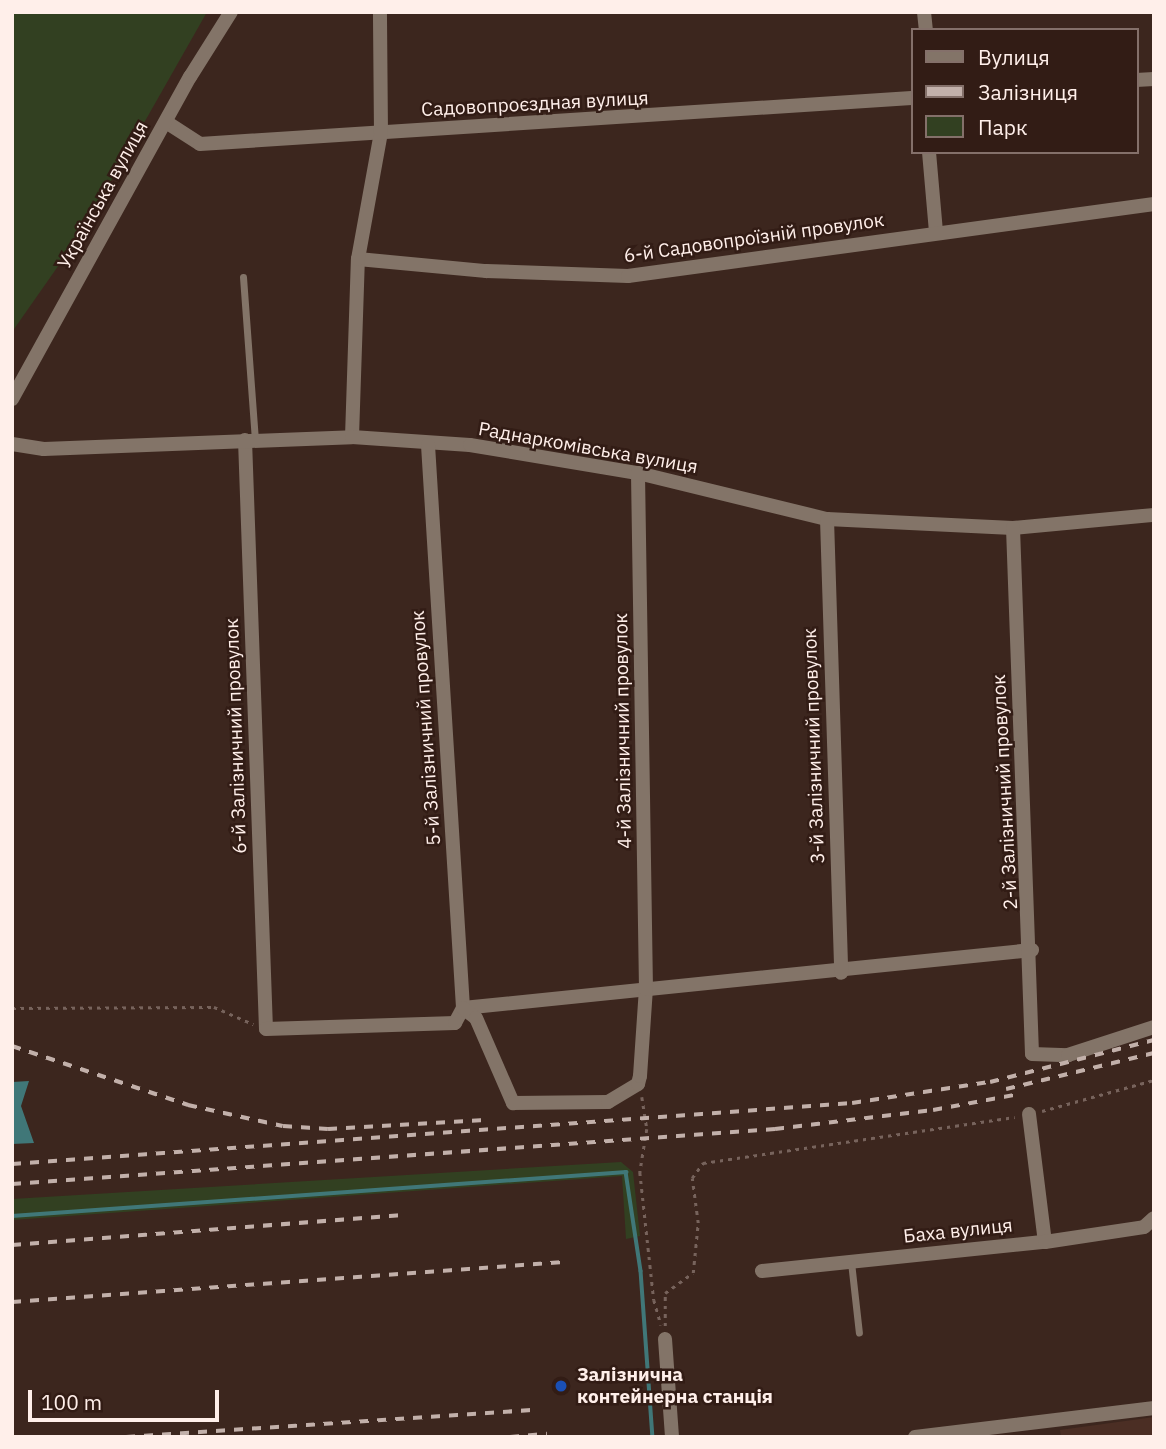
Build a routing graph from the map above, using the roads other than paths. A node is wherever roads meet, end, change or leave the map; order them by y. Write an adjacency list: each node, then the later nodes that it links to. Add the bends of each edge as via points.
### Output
1 (231, 12): 4 (street, Українська вулиця)
2 (380, 12): 5 (street)
3 (911, 98): 5 (street, Садовопроєздная вулиця)
4 (166, 122): 5 (street, Садовопроєздная вулиця, via 200,144); 11 (street, Українська вулиця)
5 (381, 133): 9 (street)
6 (929, 154): 8 (street)
7 (1154, 204): 8 (street, 6-й Садовопроїзній провулок)
8 (936, 232): 9 (street, 6-й Садовопроїзній провулок, via 628,276 486,271)
9 (358, 259): 12 (street)
10 (243, 277): 13 (lane)
11 (12, 399)
12 (352, 437): 13 (street, Раднаркомівська вулиця); 15 (street, Раднаркомівська вулиця)
13 (250, 440): 14 (street, Раднаркомівська вулиця, via 44,449); 23 (street, 6-й Залізничний провулок, via 266,1029 455,1023)
14 (12, 444)
15 (428, 446): 16 (street, Раднаркомівська вулиця, via 470,445); 23 (street, 5-й Залізничний провулок)
16 (638, 473): 18 (street, Раднаркомівська вулиця); 22 (street, 4-й Залізничний провулок)
17 (1154, 515): 19 (street, Раднаркомівська вулиця)
18 (827, 519): 19 (street, Раднаркомівська вулиця); 21 (street, 3-й Залізничний провулок)
19 (1013, 528): 20 (street, 2-й Залізничний провулок)
20 (1032, 950): 21 (street); 24 (street, 2-й Залізничний провулок, via 1032,1054 1068,1055)
21 (841, 973): 22 (street)
22 (646, 989): 23 (street); 23 (street, 4-й Залізничний провулок, via 638,1084 608,1102 513,1103 476,1018)
23 (463, 1008)
24 (1154, 1027)
25 (1029, 1114): 27 (street)
26 (1151, 1226): 27 (street, Баха вулиця)
27 (1045, 1242): 28 (street, Баха вулиця)
28 (851, 1262): 29 (street, Баха вулиця); 30 (lane)
29 (762, 1271)
30 (859, 1333)
31 (665, 1339): 33 (street)
32 (1154, 1408): 34 (street)
33 (672, 1437)
34 (915, 1437)

